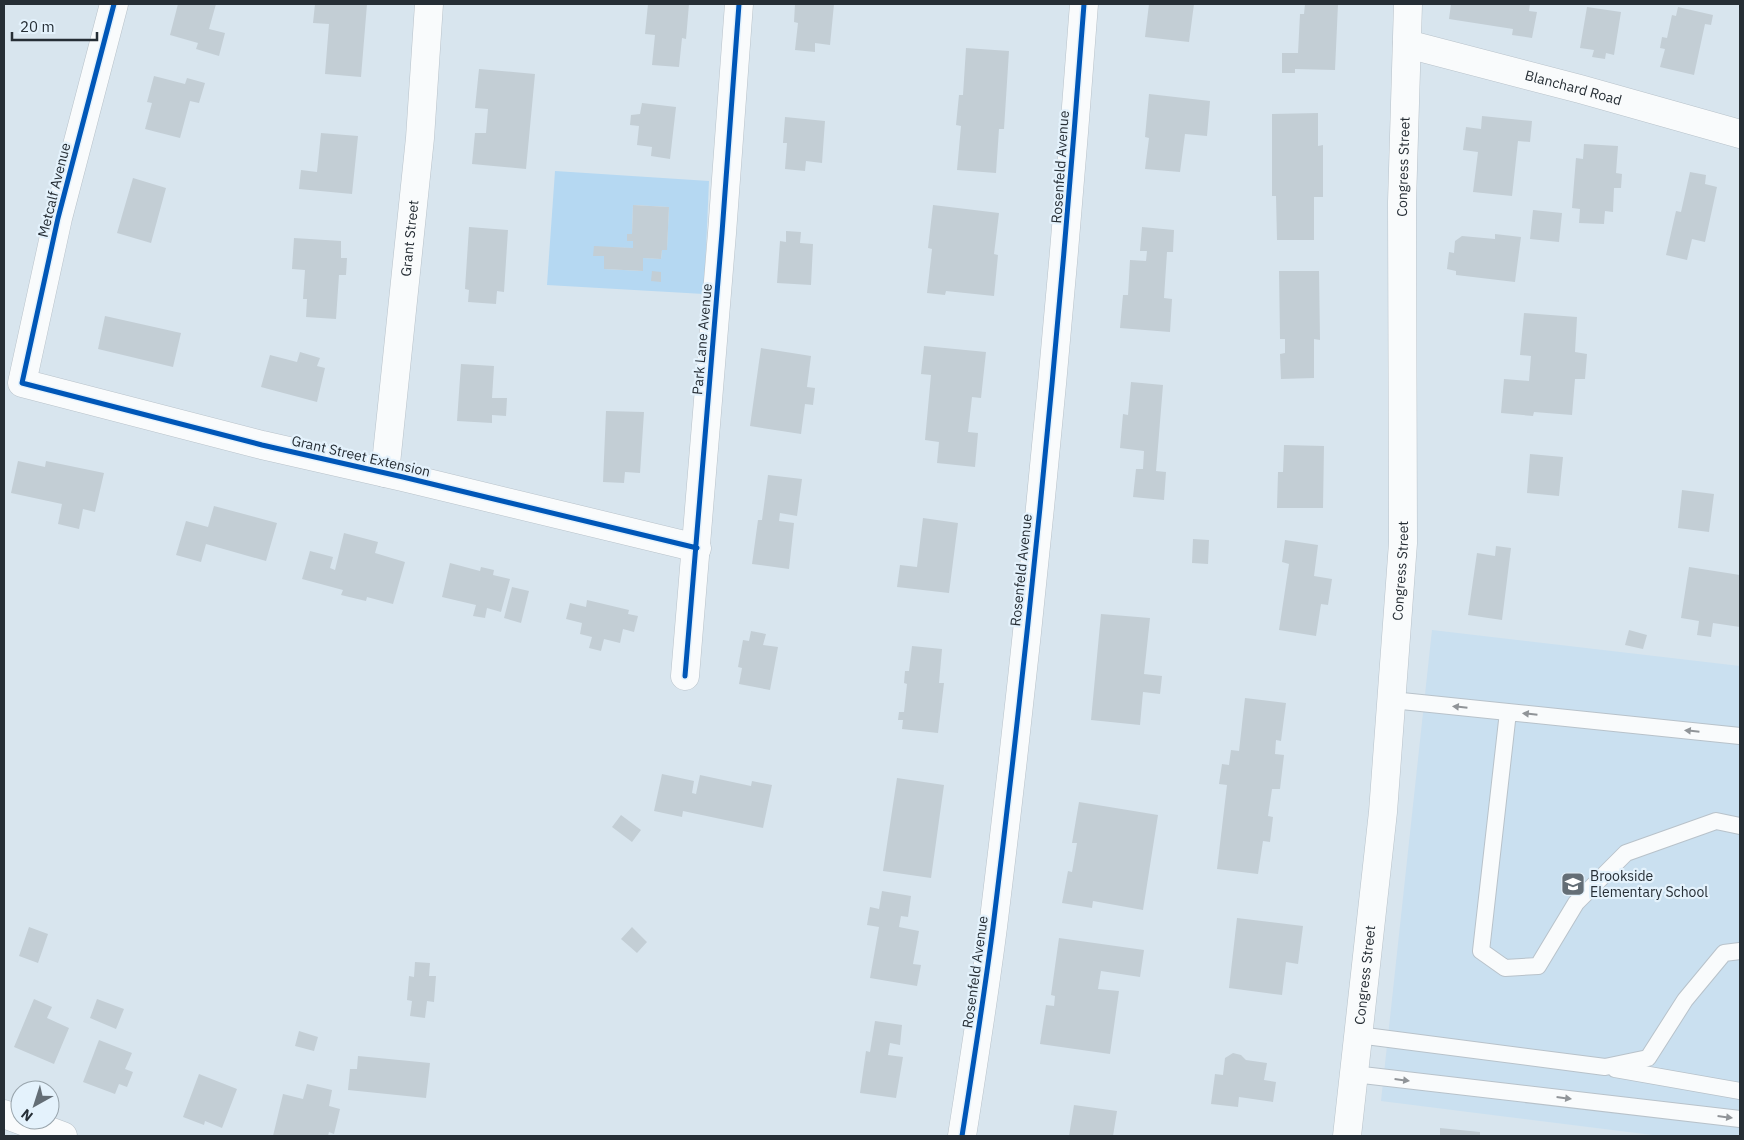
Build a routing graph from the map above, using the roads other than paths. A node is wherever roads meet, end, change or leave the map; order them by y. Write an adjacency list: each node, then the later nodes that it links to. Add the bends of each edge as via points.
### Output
1 (114, 4): 8 (street, Metcalf Avenue, via 58,218)
2 (429, 4): 9 (street, Grant Street, via 420,138)
3 (739, 4): 10 (street, Park Lane Avenue)
4 (1084, 4): 24 (street, Rosenfeld Avenue, via 1067,226 1029,608 993,928)
5 (1408, 4): 6 (street, Congress Street)
6 (1407, 44): 7 (street, Blanchard Road); 12 (street, Congress Street, via 1402,202 1403,543)
7 (1740, 134)
8 (22, 384): 9 (street, Grant Street Extension)
9 (385, 473): 10 (street, Grant Street Extension)
10 (697, 548): 11 (street, Park Lane Avenue)
11 (685, 676)
12 (1392, 700): 13 (lane, one-way to 12); 17 (street, Congress Street)
13 (1508, 712): 14 (lane, one-way to 13); 15 (lane, via 1481,951 1505,968 1538,966 1576,903 1626,853 1716,821)
14 (1740, 736)
15 (1740, 826)
16 (1740, 951): 18 (lane, via 1724,953 1685,1000 1648,1058)
17 (1358, 1035): 18 (lane); 19 (street, Congress Street)
18 (1606, 1067): 20 (lane)
19 (1354, 1074): 22 (lane, one-way to 22); 25 (street, Congress Street)
20 (1740, 1090)
21 (4, 1114): 23 (street)
22 (1740, 1119)
23 (63, 1136)
24 (962, 1136)
25 (1346, 1136)

